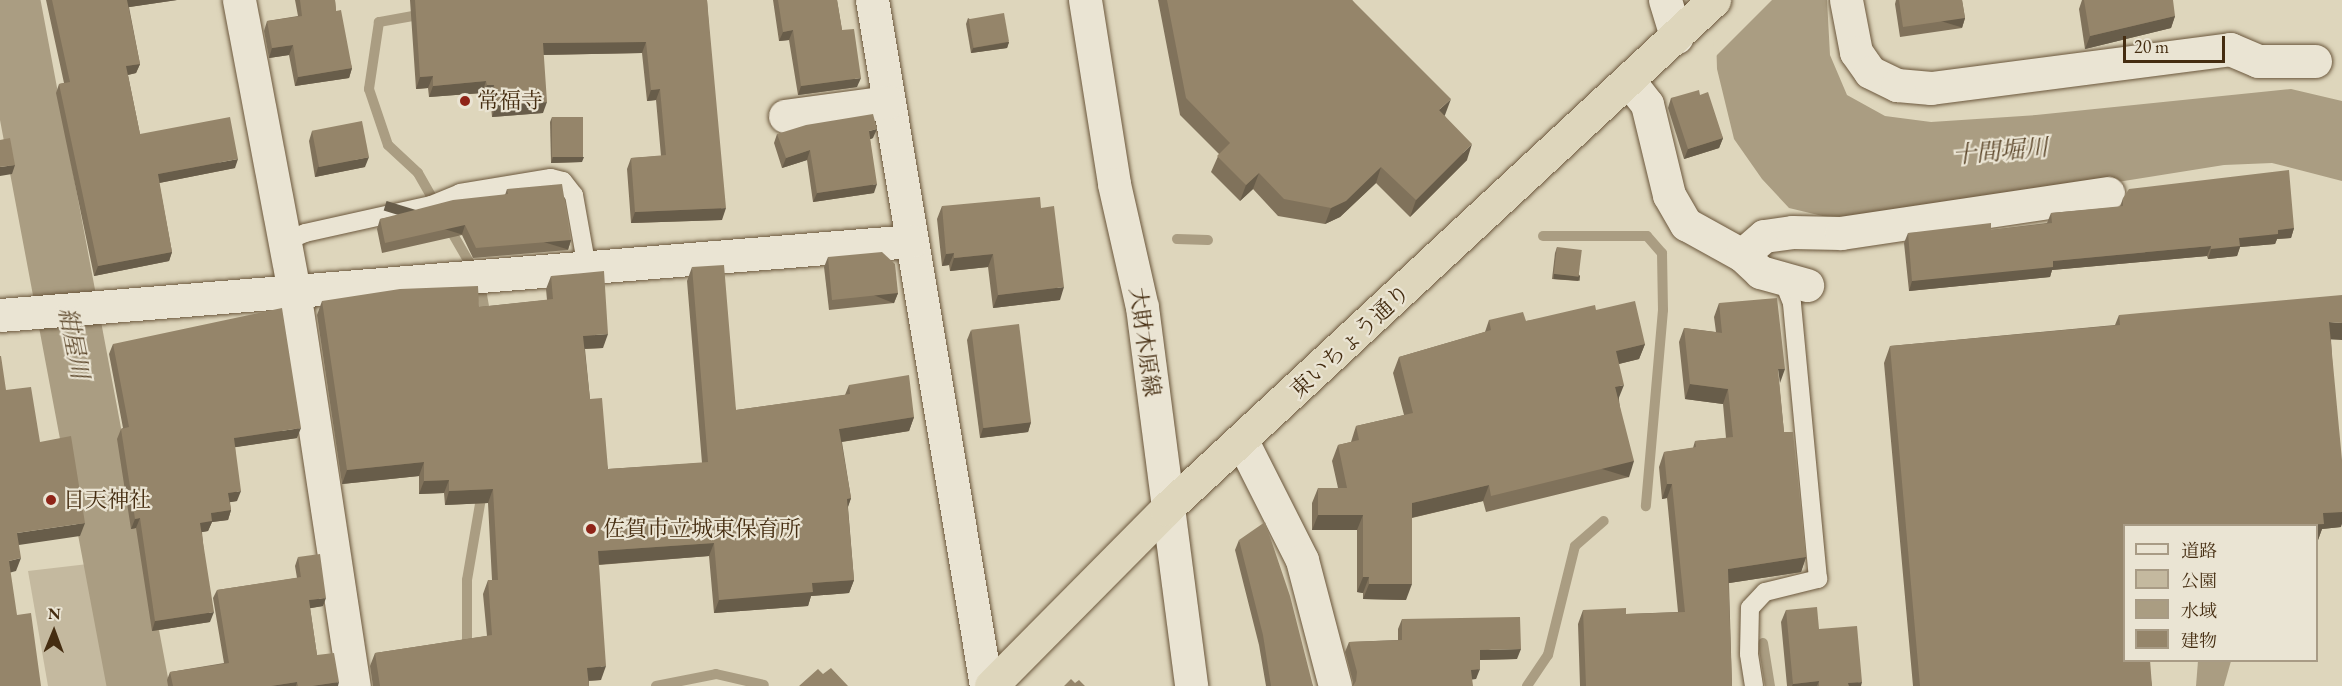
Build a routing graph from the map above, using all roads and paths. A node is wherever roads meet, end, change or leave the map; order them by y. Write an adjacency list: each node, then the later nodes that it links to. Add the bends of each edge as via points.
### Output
1 (239, 0): 13 (street)
2 (872, 0): 9 (street)
3 (1084, 0): 20 (street, 大財木原線, via 1114,184 1142,307)
4 (1665, 0): 6 (street)
5 (1846, 0): 7 (street, via 1856,52 1870,72 1897,85 1931,88 2230,49 2258,61)
6 (1696, 18): 8 (highway, 東いちょう通り)
7 (2315, 61)
8 (1629, 81): 14 (street, via 1647,104 1669,195 1686,224); 19 (highway, 東いちょう通り)
9 (888, 102): 10 (street); 12 (street)
10 (785, 116)
11 (2108, 193): 14 (street, via 1841,233 1764,236)
12 (911, 241): 15 (street); 22 (street)
13 (284, 242): 15 (lane, via 305,232 439,203 472,191 551,178 563,181 574,195); 17 (street)
14 (1742, 255): 16 (street, via 1760,272)
15 (587, 268): 17 (street)
16 (1795, 281): 25 (lane, via 1792,303 1818,579 1765,592 1750,608 1749,654)
17 (294, 291): 18 (street); 21 (street)
18 (0, 315)
19 (1242, 441): 20 (highway, 東いちょう通り); 24 (street, via 1302,560)
20 (1166, 509): 22 (highway, 東いちょう通り); 23 (street, 大財木原線)
21 (354, 686)
22 (989, 686)
23 (1191, 686)
24 (1335, 686)
25 (1754, 686)

